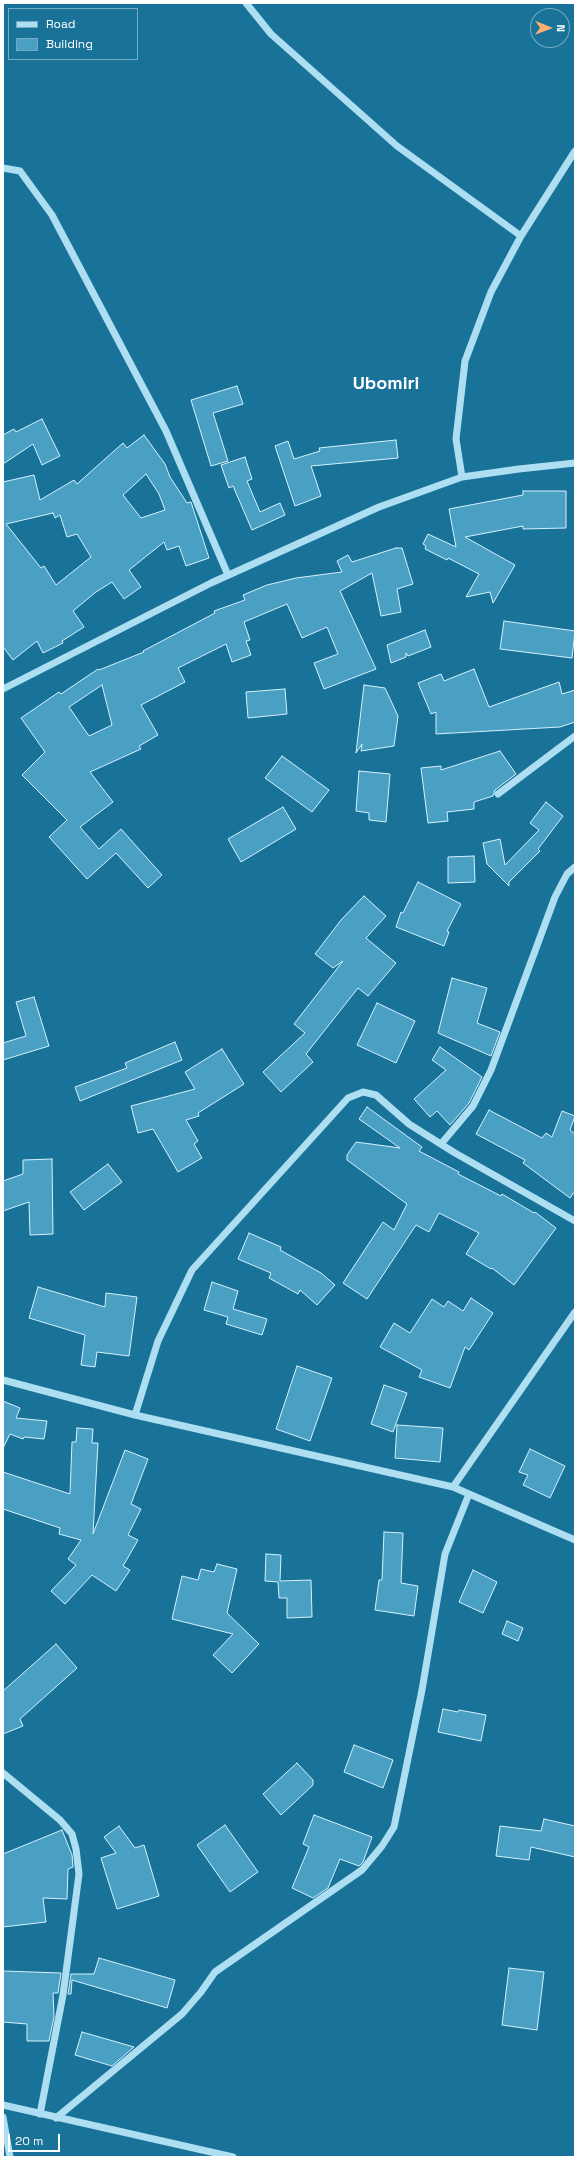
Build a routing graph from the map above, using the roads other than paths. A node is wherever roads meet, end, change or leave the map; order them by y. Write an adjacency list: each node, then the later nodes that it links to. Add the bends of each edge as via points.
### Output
1 (246, 3): 4 (street, via 271,34 397,146)
2 (575, 151): 4 (street)
3 (3, 168): 7 (street, via 20,171 52,215 166,431)
4 (521, 236): 6 (street, via 491,292 465,361 456,439)
5 (575, 463): 6 (street)
6 (462, 477): 7 (street, via 379,507)
7 (228, 575): 8 (street)
8 (3, 689)
9 (575, 736): 10 (street)
10 (498, 794)
11 (575, 867): 12 (street, via 567,874 555,897 491,1070 473,1106)
12 (441, 1144): 13 (street); 16 (street, via 409,1124 376,1095 363,1092 348,1098 192,1270 158,1341)
13 (575, 1221)
14 (575, 1312): 17 (street)
15 (3, 1380): 16 (street)
16 (135, 1414): 17 (street)
17 (453, 1487): 18 (street)
18 (469, 1494): 19 (street); 24 (street, via 445,1554 422,1690 394,1827 382,1846 362,1870 216,1972 182,2014)
19 (575, 1540)
20 (3, 1773): 22 (street, via 60,1820 72,1834 80,1874 63,1996)
21 (3, 2105): 22 (street)
22 (40, 2114): 24 (street)
23 (3, 2117): 25 (street)
24 (56, 2118): 26 (street)
25 (10, 2157)
26 (233, 2157)

